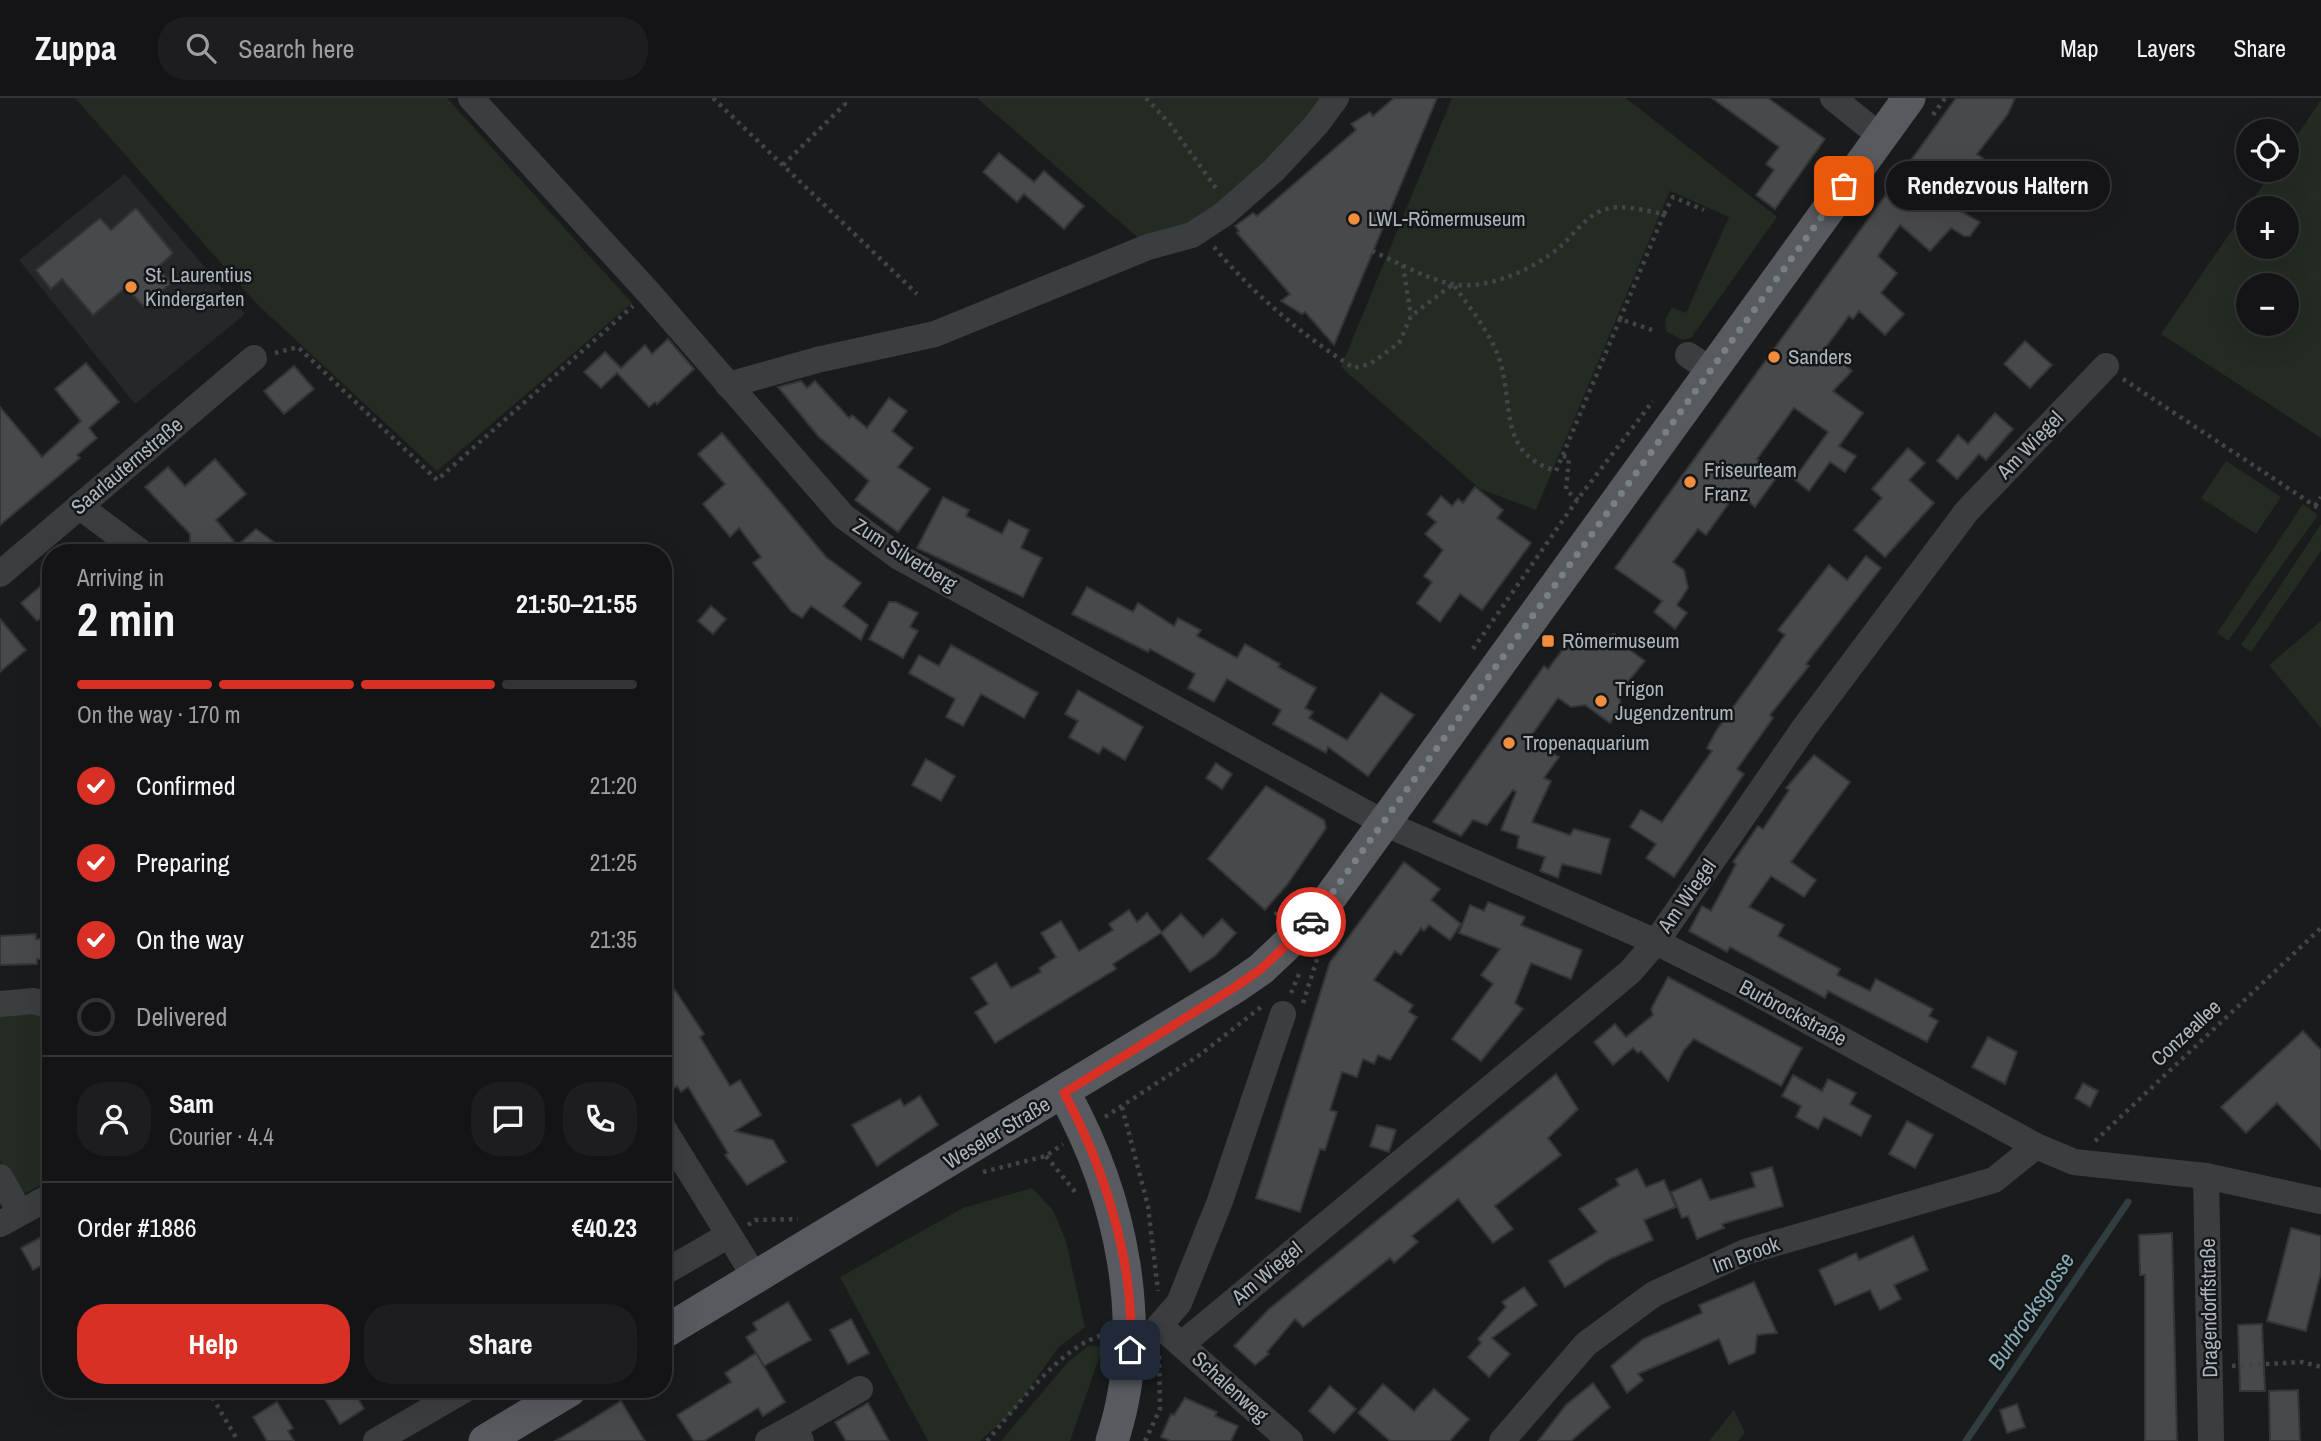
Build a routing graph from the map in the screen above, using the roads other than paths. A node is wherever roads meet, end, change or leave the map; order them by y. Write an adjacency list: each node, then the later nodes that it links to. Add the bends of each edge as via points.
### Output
1 (471, 98): 8 (street, Zum Silverberg)
2 (1336, 98): 8 (street, via 1275,170 1201,229 935,334 817,359)
3 (1833, 98): 5 (street)
4 (1909, 98): 5 (main road, Weseler Straße)
5 (1880, 136): 12 (main road, Weseler Straße, via 1699,363 1609,511)
6 (254, 358): 9 (street, Saarlauternstraße)
7 (2106, 366): 13 (street, Am Wiegel, via 1967,511 1804,728)
8 (728, 385): 12 (street, Zum Silverberg, via 843,516 899,557)
9 (79, 506): 10 (street); 11 (street, Saarlauternstraße)
10 (130, 544)
11 (0, 574)
12 (1384, 823): 13 (street, Burbrockstraße); 17 (main road, Weseler Straße, via 1316,917 1261,969)
13 (1656, 942): 19 (street, Burbrockstraße); 30 (street, Am Wiegel, via 1630,972)
14 (0, 1004): 15 (street)
15 (42, 1004)
16 (1276, 1007): 29 (street, via 1220,1201 1179,1303)
17 (1064, 1093): 27 (main road, Weseler Straße); 29 (main road, via 1084,1129 1106,1192 1125,1268)
18 (672, 1143): 25 (street)
19 (2036, 1146): 20 (street, Burbrockstraße, via 2074,1162); 40 (street, Im Brook, via 1994,1180 1745,1252 1654,1294 1586,1345)
20 (2206, 1176): 23 (street, Burbrockstraße); 41 (street, Dragendorffstraße)
21 (0, 1177): 24 (street)
22 (42, 1201): 24 (street)
23 (2321, 1201)
24 (10, 1218)
25 (729, 1235): 26 (street); 27 (street)
26 (672, 1268)
27 (755, 1277): 28 (main road, Weseler Straße)
28 (672, 1328)
29 (1122, 1332): 30 (street, Schalenweg); 38 (main road, via 1128,1370)
30 (1182, 1344): 39 (street, Schalenweg)
31 (860, 1389): 34 (street)
32 (450, 1398): 36 (street)
33 (558, 1398): 35 (main road)
34 (797, 1434): 37 (street)
35 (495, 1438)
36 (376, 1441)
37 (768, 1441)
38 (1112, 1441)
39 (1290, 1441)
40 (1502, 1441)
41 (2211, 1441)

